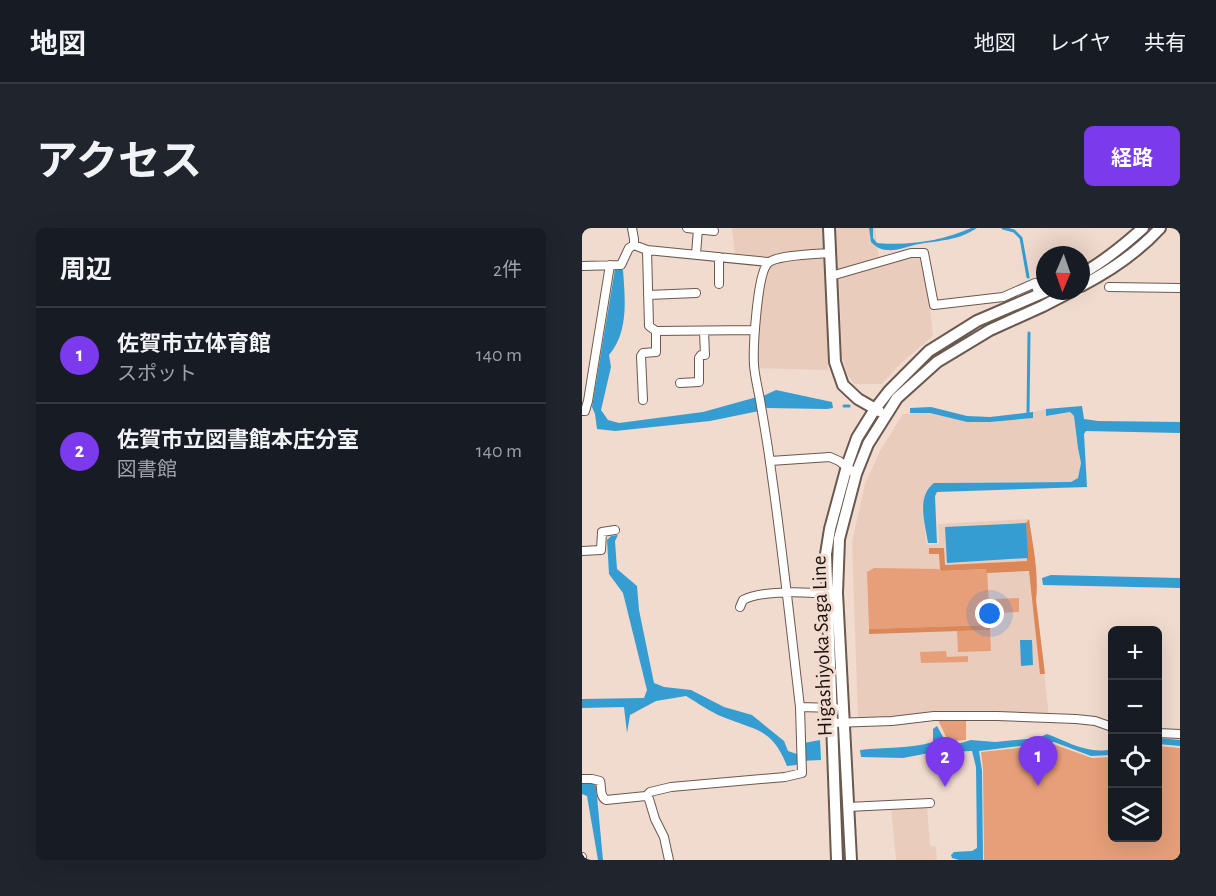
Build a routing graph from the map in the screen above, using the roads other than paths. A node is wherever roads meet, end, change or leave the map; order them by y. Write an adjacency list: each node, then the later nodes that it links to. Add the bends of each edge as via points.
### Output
1 (632, 228): 8 (street)
2 (687, 228): 6 (street)
3 (829, 228): 10 (main road)
4 (1143, 228): 16 (main road)
5 (1160, 228): 18 (main road, via 1127,258)
6 (698, 229): 7 (street); 11 (street)
7 (714, 231)
8 (634, 245): 9 (street); 14 (street, via 621,265)
9 (647, 250): 11 (street); 24 (street)
10 (830, 253): 13 (street); 17 (main road)
11 (696, 254): 12 (street)
12 (719, 257): 13 (street); 19 (street)
13 (768, 261): 27 (street)
14 (610, 265): 15 (street); 33 (street, via 588,401)
15 (582, 266)
16 (1090, 269)
17 (831, 276): 20 (street, via 912,253 924,254 934,305 1003,297); 32 (main road, via 837,370 843,385)
18 (1090, 282)
19 (719, 284)
20 (1036, 284)
21 (1108, 287): 22 (street)
22 (1180, 288)
23 (696, 293): 24 (street)
24 (648, 295): 28 (street, via 649,326)
25 (1036, 296): 32 (main road, Higashiyoka Saga Line, via 977,321 929,351)
26 (1055, 300): 34 (main road, Higashiyoka Saga Line, via 990,330 937,362 897,398)
27 (755, 330): 29 (street); 35 (street, via 754,366)
28 (656, 331): 29 (street); 31 (street, via 656,352 641,356)
29 (704, 331): 30 (street, via 705,355 699,358 699,382)
30 (680, 383)
31 (643, 400)
32 (875, 409): 34 (main road); 36 (main road, Higashiyoka Saga Line, via 857,438)
33 (582, 411)
34 (886, 416): 37 (main road, Higashiyoka Saga Line, via 868,444)
35 (770, 461): 36 (street, via 830,457); 40 (street)
36 (847, 466): 37 (street); 41 (main road, Higashiyoka Saga Line, via 830,529)
37 (856, 474): 44 (main road, Higashiyoka Saga Line, via 839,539)
38 (615, 530): 39 (street, via 602,532 601,550)
39 (582, 551)
40 (787, 593): 41 (street); 42 (street, via 750,596); 43 (street)
41 (827, 594): 44 (main road, Higashiyoka Saga Line)
42 (740, 607)
43 (800, 707): 44 (street); 50 (street, via 802,773 671,787)
44 (837, 708): 45 (main road, Higashiyoka Saga Line)
45 (838, 723): 46 (street, via 997,716 1076,719); 52 (main road, Higashiyoka Saga Line); 54 (main road, Higashiyoka Saga Line)
46 (1108, 725)
47 (1162, 733): 48 (street)
48 (1180, 735)
49 (582, 779): 50 (street, via 600,781 606,800)
50 (646, 796): 53 (street, via 664,837)
51 (930, 803): 52 (street)
52 (848, 807): 55 (main road, Higashiyoka Saga Line)
53 (669, 860)
54 (837, 860)
55 (851, 860)

